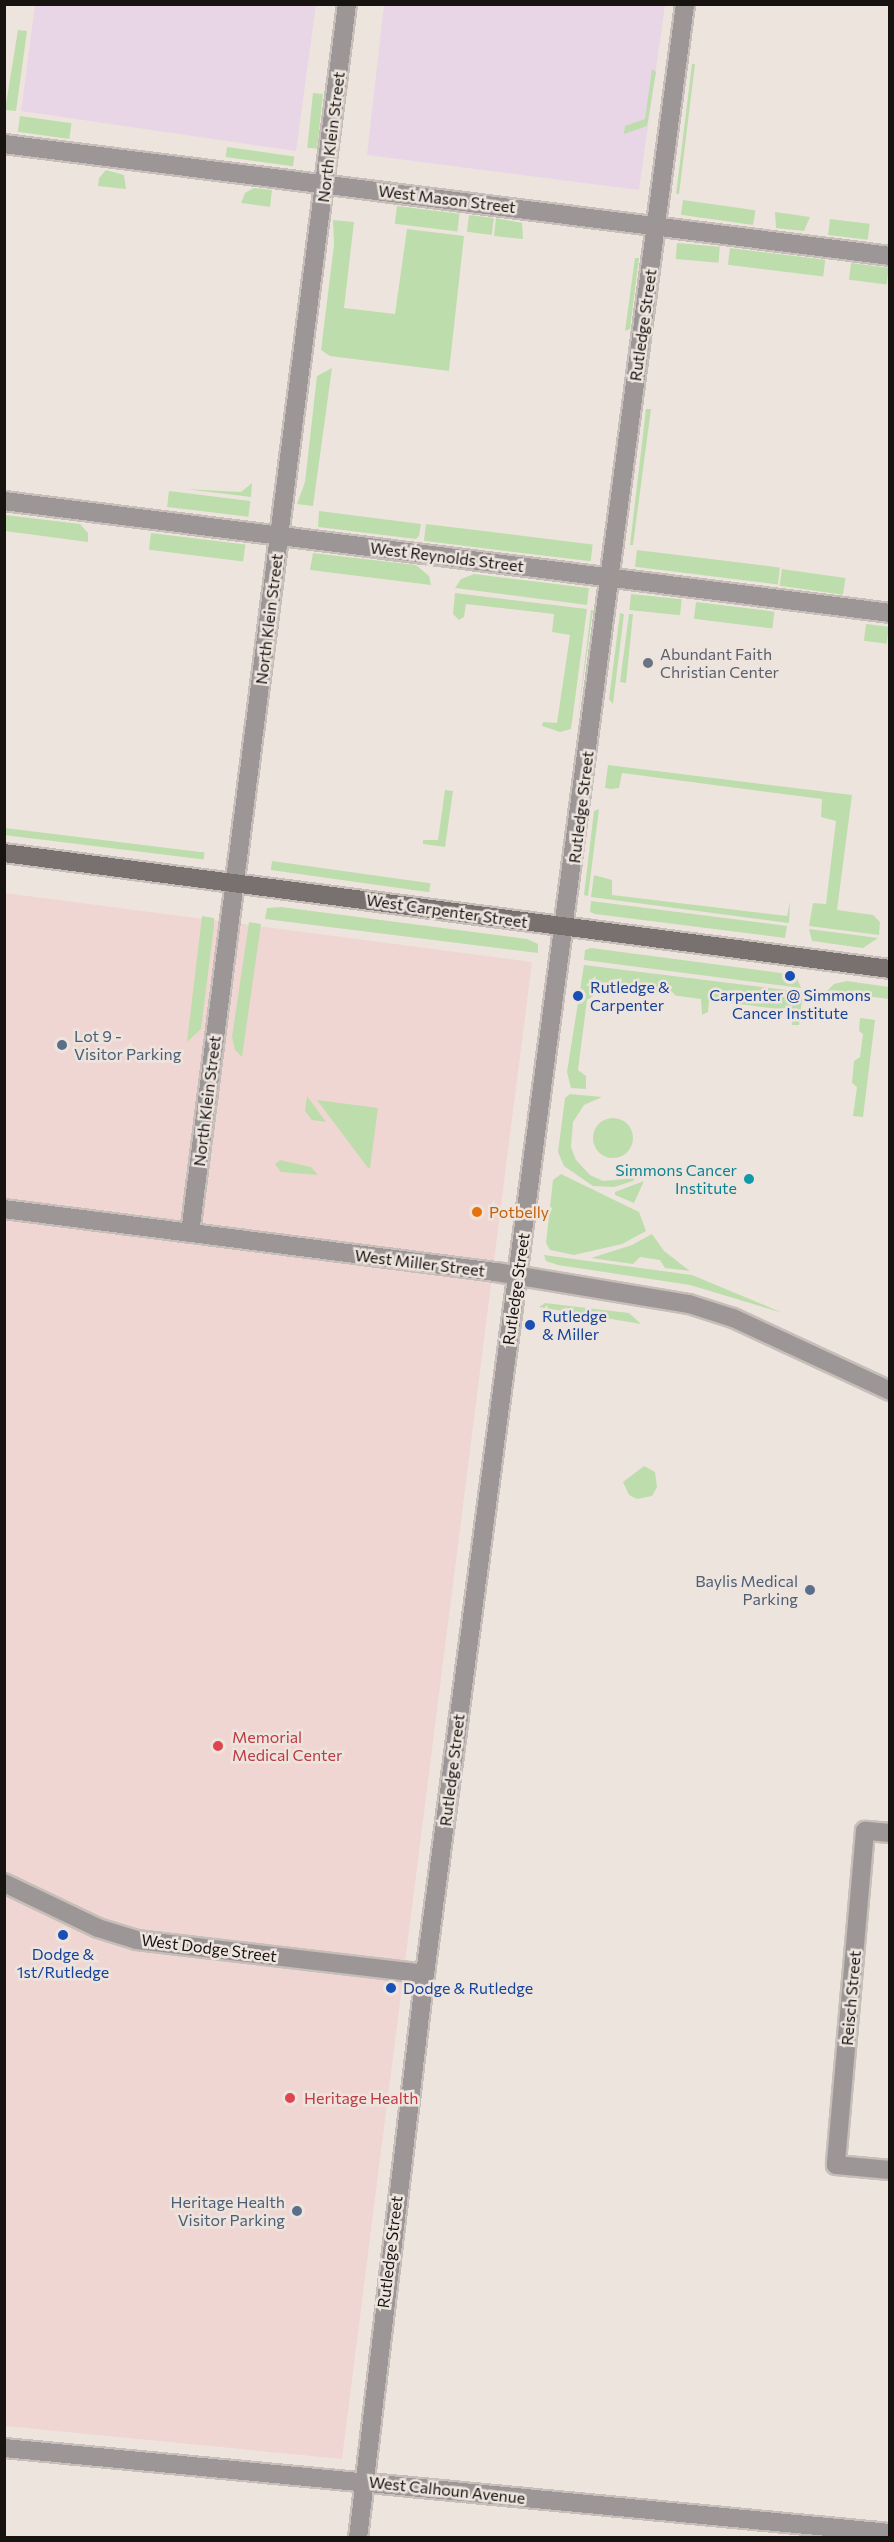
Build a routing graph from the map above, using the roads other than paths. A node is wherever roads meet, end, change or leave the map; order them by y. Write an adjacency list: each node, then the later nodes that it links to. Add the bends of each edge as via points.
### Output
1 (347, 4): 4 (street, North Klein Street)
2 (685, 4): 5 (street, Rutledge Street)
3 (4, 144): 4 (street, West Mason Street)
4 (325, 183): 5 (street, West Mason Street); 8 (street, North Klein Street)
5 (656, 225): 6 (street, West Mason Street); 9 (street, Rutledge Street)
6 (890, 256)
7 (4, 501): 8 (street, West Reynolds Street)
8 (279, 537): 9 (street, West Reynolds Street); 12 (street, North Klein Street)
9 (611, 578): 10 (street, West Reynolds Street); 13 (street, Rutledge Street)
10 (890, 612)
11 (4, 853): 12 (street, West Carpenter Street)
12 (235, 882): 13 (street, West Carpenter Street); 16 (street, North Klein Street)
13 (565, 928): 14 (street, West Carpenter Street); 17 (street, Rutledge Street)
14 (890, 969)
15 (4, 1209): 16 (street, West Miller Street)
16 (190, 1233): 17 (street, West Miller Street)
17 (518, 1278): 18 (street, West Miller Street, via 690,1304 742,1322); 21 (street, Rutledge Street)
18 (890, 1390)
19 (890, 1833): 22 (street, Reisch Street, via 865,1831 836,2165)
20 (4, 1883): 21 (street, West Dodge Street, via 98,1928 137,1940)
21 (425, 1974): 24 (street, Rutledge Street)
22 (890, 2170)
23 (4, 2448): 24 (street, West Calhoun Avenue)
24 (362, 2481): 25 (street, West Calhoun Avenue); 26 (street, Rutledge Street)
25 (890, 2533)
26 (358, 2538)

